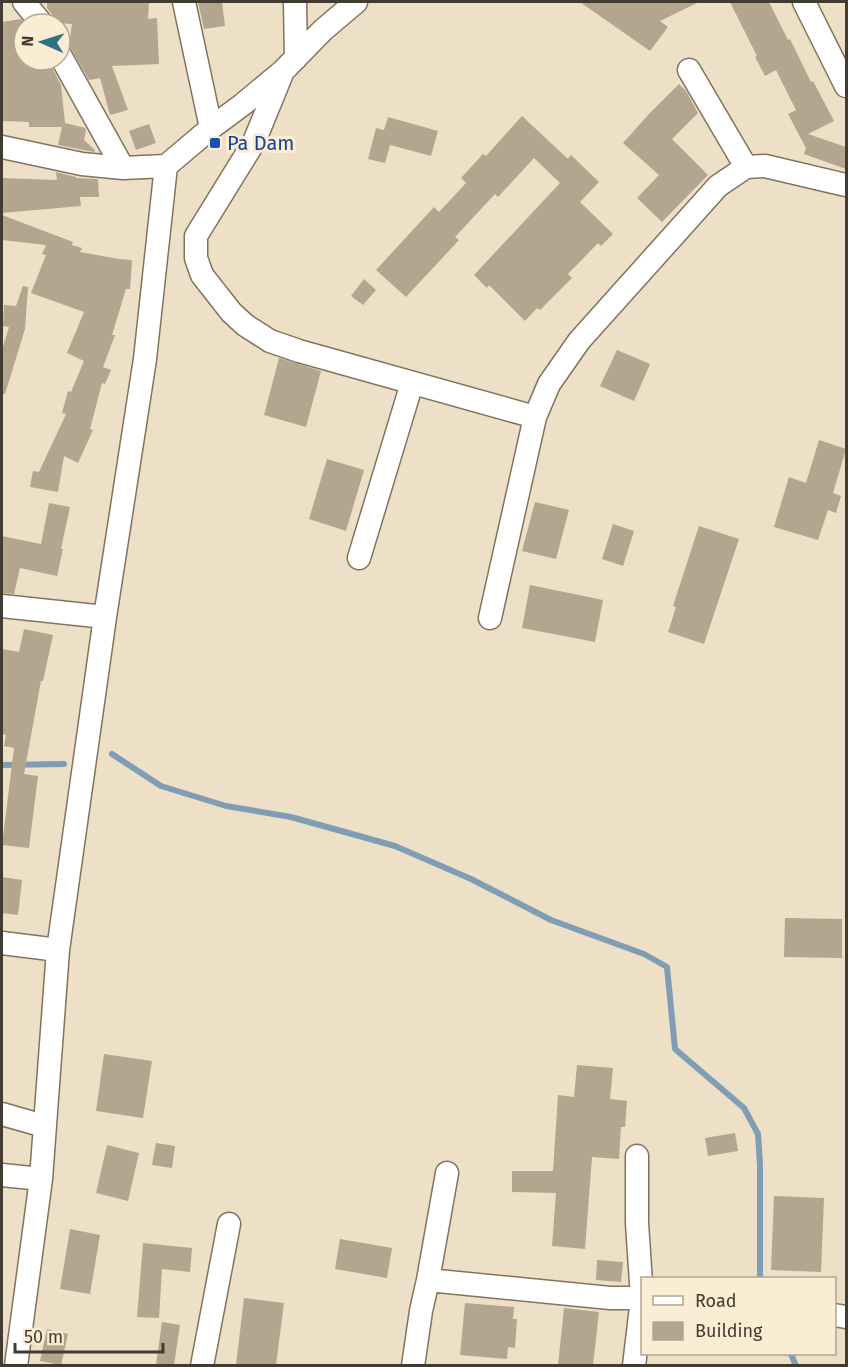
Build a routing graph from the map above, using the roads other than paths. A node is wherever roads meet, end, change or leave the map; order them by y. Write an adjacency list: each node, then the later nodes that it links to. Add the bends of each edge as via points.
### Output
1 (184, 2): 9 (street)
2 (295, 2): 5 (street)
3 (357, 2): 5 (street)
4 (804, 2): 8 (street)
5 (289, 65): 9 (street); 15 (street, via 254,142 196,236 196,258 202,275 231,312 270,341)
6 (689, 70): 12 (street)
7 (69, 72): 13 (street)
8 (846, 86)
9 (211, 129): 11 (street)
10 (2, 147): 13 (street, via 82,164)
11 (166, 166): 13 (street); 19 (street, via 145,359)
12 (746, 167): 14 (street, via 765,166); 16 (street, via 718,186 579,341 549,384)
13 (123, 168)
14 (846, 185)
15 (412, 383): 16 (street); 17 (street)
16 (535, 417): 20 (street)
17 (359, 558)
18 (2, 606): 19 (street)
19 (105, 617): 22 (street)
20 (490, 618)
21 (2, 943): 22 (street)
22 (58, 950): 24 (street)
23 (2, 1114): 24 (street)
24 (44, 1126): 28 (street)
25 (637, 1156): 31 (street)
26 (447, 1173): 30 (street)
27 (2, 1175): 28 (street)
28 (41, 1179): 34 (street)
29 (229, 1224): 35 (street)
30 (428, 1280): 32 (street); 36 (street)
31 (641, 1283)
32 (641, 1298)
33 (641, 1306): 37 (street)
34 (16, 1365)
35 (202, 1365)
36 (413, 1365)
37 (634, 1365)

